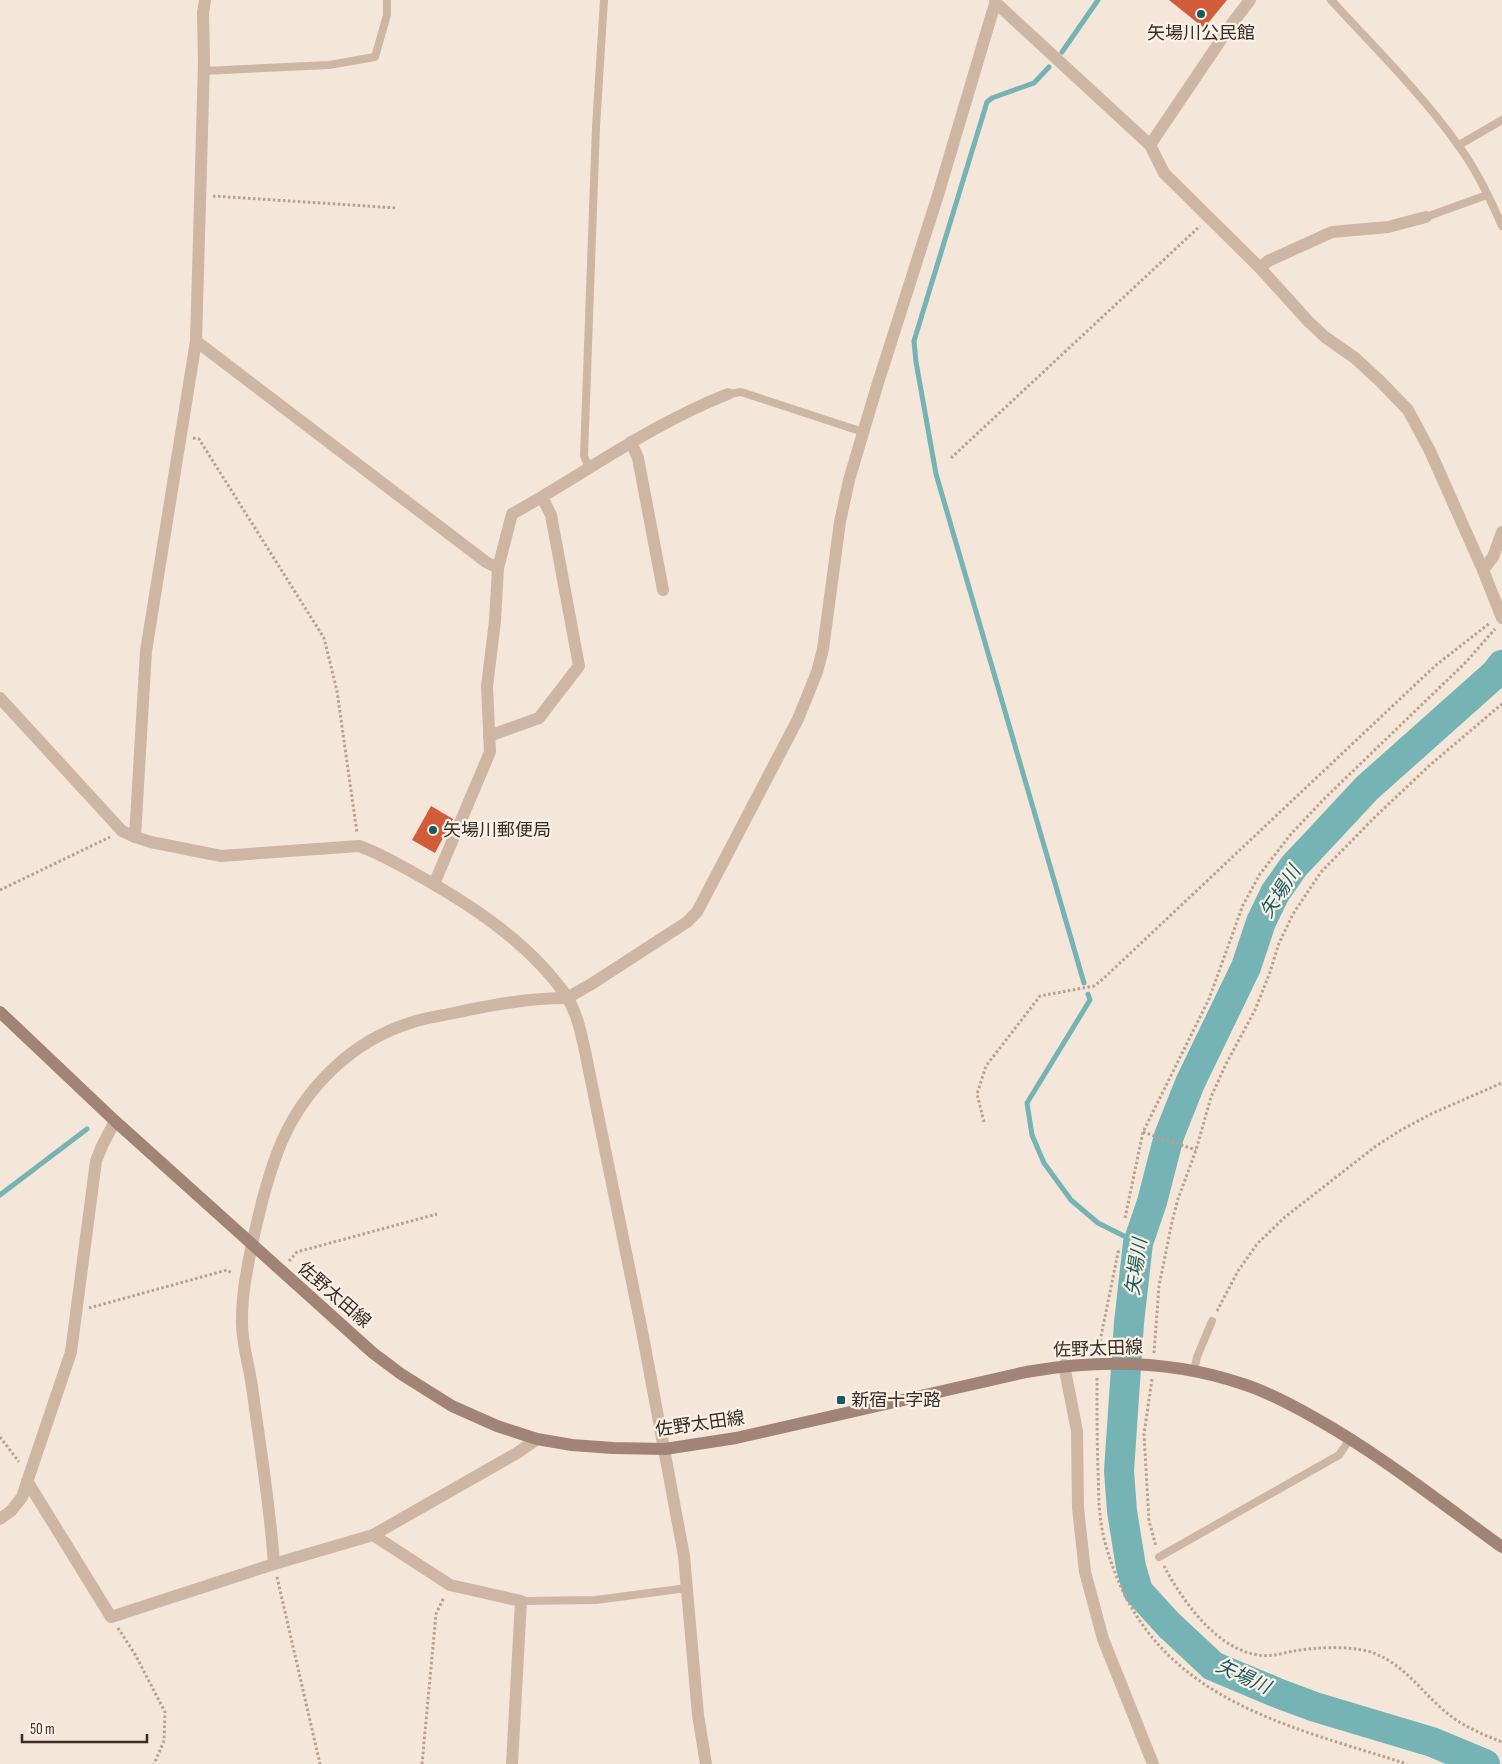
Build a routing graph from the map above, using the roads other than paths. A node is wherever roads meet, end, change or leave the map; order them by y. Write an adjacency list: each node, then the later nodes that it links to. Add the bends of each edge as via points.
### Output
1 (205, 0): 7 (street)
2 (387, 0): 7 (lane, via 388,15 375,57 329,65)
3 (604, 0): 19 (lane, via 584,456)
4 (1250, 0): 9 (street)
5 (1331, 0): 10 (lane)
6 (996, 1): 9 (street); 17 (street)
7 (204, 71): 15 (street)
8 (1502, 120): 10 (lane)
9 (1150, 145): 14 (street, via 1164,173)
10 (1459, 145): 11 (lane)
11 (1488, 195): 12 (lane); 13 (lane)
12 (1426, 217): 14 (street, via 1388,227 1332,232)
13 (1502, 226)
14 (1260, 268): 23 (street, via 1325,337 1355,358 1408,410 1430,451)
15 (196, 340): 22 (street); 28 (street, via 146,651)
16 (728, 394): 17 (lane, via 742,392); 18 (street)
17 (863, 432): 30 (street, via 840,522 823,649 809,694 776,762 697,912 687,922)
18 (631, 442): 19 (street); 24 (street, via 638,458)
19 (589, 468): 20 (street)
20 (542, 497): 22 (street, via 512,514); 27 (street, via 551,515 579,666 540,718)
21 (1502, 532): 23 (street, via 1493,558)
22 (498, 568): 27 (street, via 487,686)
23 (1483, 570): 25 (street)
24 (663, 590)
25 (1502, 618)
26 (0, 698): 28 (street, via 122,832)
27 (489, 736): 29 (street, via 490,752)
28 (134, 837): 29 (street, via 221,856 359,846)
29 (434, 884): 30 (street, via 526,951)
30 (568, 998): 33 (street, via 504,1002 409,1023 353,1051 324,1077 290,1125 265,1192); 39 (street, via 579,1024 585,1051)
31 (0, 1012): 32 (main road, 佐野太田線)
32 (115, 1121): 33 (main road, 佐野太田線); 40 (street, via 96,1161 71,1352)
33 (252, 1244): 37 (main road, 佐野太田線, via 373,1353 402,1374 452,1406); 45 (street, via 242,1321)
34 (1212, 1321): 36 (lane)
35 (1064, 1365): 36 (main road, 佐野太田線, via 1151,1365); 39 (main road, 佐野太田線, via 736,1438); 50 (street, via 1077,1431 1078,1508 1085,1572 1103,1639)
36 (1194, 1371): 38 (main road, 佐野太田線, via 1244,1384 1290,1404)
37 (537, 1439): 39 (main road, 佐野太田線, via 572,1445); 42 (street)
38 (1350, 1439): 43 (main road, 佐野太田線); 44 (lane, via 1339,1455 1307,1475)
39 (665, 1449): 46 (street)
40 (28, 1478): 41 (street, via 22,1497); 45 (street, via 112,1617)
41 (0, 1519)
42 (373, 1535): 45 (street); 47 (street, via 450,1585)
43 (1502, 1547)
44 (1159, 1557)
45 (274, 1564)
46 (687, 1588): 47 (lane, via 596,1600); 49 (street, via 698,1715)
47 (521, 1601): 48 (street)
48 (512, 1764)
49 (706, 1764)
50 (1153, 1764)

